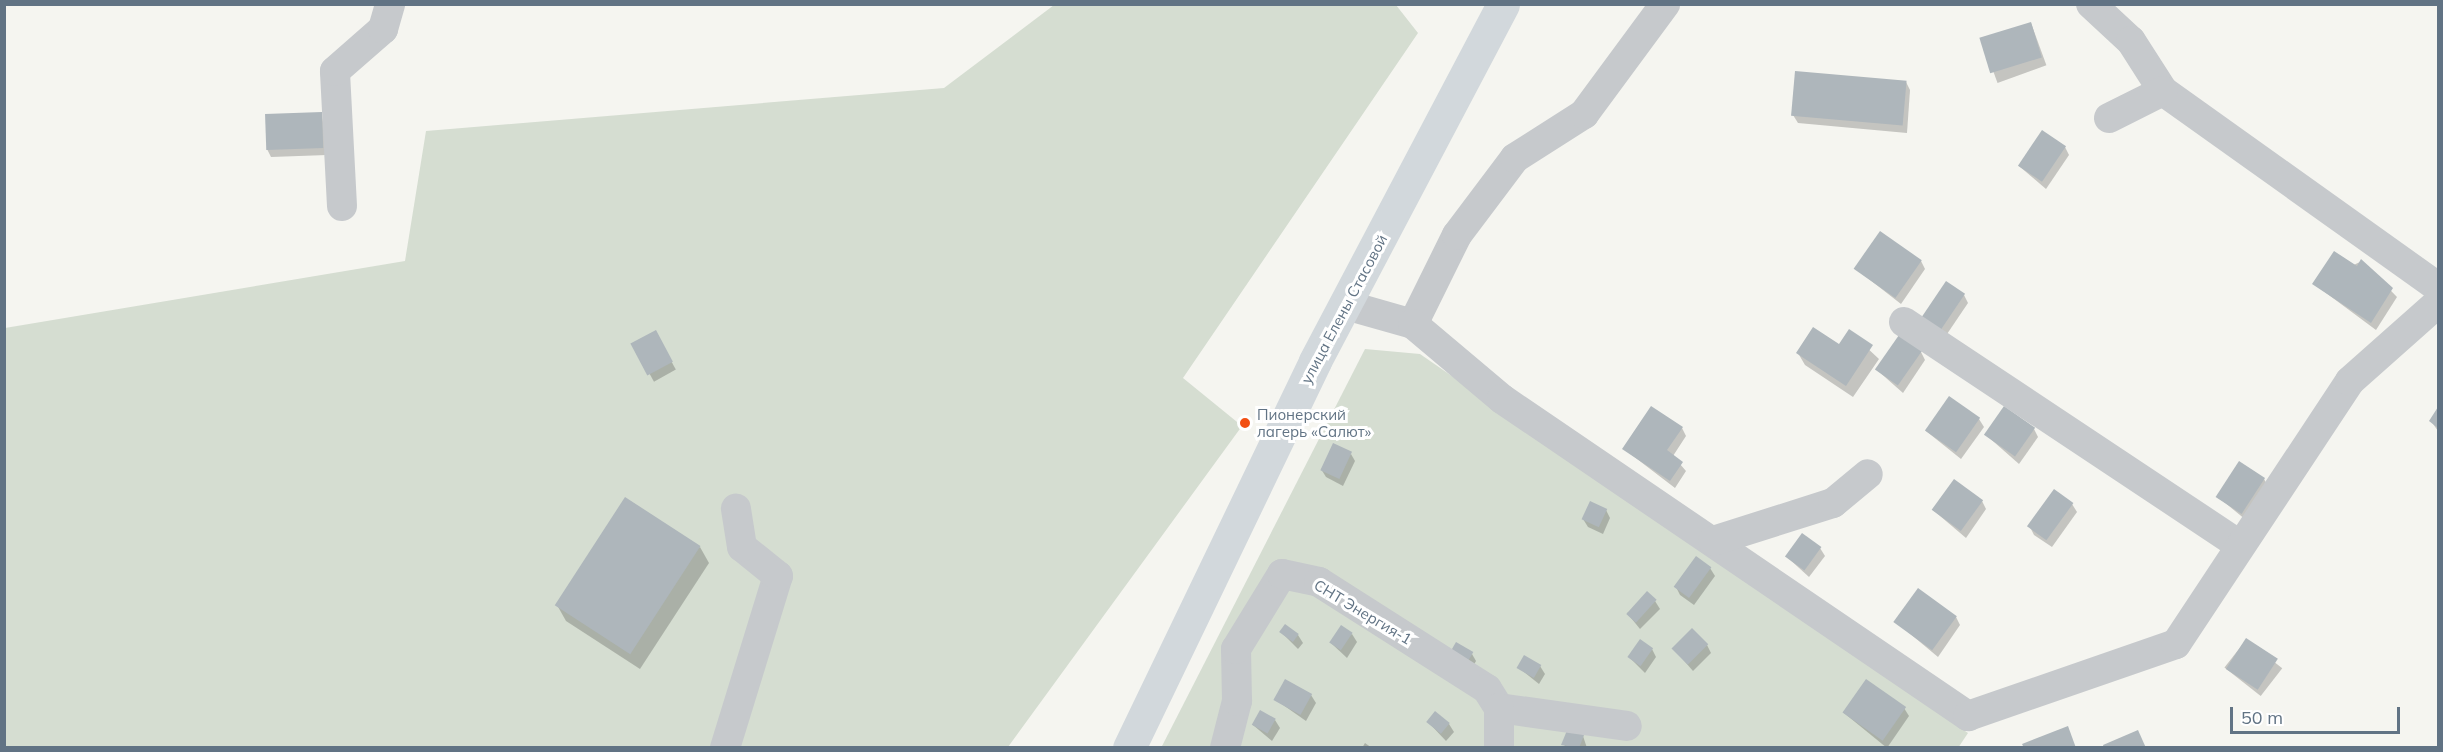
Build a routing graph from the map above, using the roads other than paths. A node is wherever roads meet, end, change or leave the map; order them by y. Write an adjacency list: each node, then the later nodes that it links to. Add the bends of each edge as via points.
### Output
1 (390, 4): 7 (street, via 383,29 335,71)
2 (1503, 4): 10 (main road, улица Елены Стасовой)
3 (1665, 4): 12 (street, via 1584,114 1515,158 1457,235)
4 (2091, 4): 5 (street, via 2131,41)
5 (2163, 91): 6 (street); 8 (street)
6 (2109, 118)
7 (342, 206)
8 (2439, 287)
9 (2439, 303): 16 (street, via 2350,381)
10 (1346, 305): 12 (street); 20 (main road, улица Елены Стасовой)
11 (1904, 322): 16 (street)
12 (1413, 324): 15 (street, via 1502,399)
13 (1868, 474): 15 (street, via 1833,503)
14 (736, 508): 19 (street, via 742,546 778,576)
15 (1713, 541): 16 (street, via 1968,716 2176,644)
16 (2238, 544)
17 (1499, 708): 18 (street); 21 (street, СНТ Энергия-1, via 1487,689 1319,582 1282,574 1236,649 1237,701); 22 (street)
18 (1627, 726)
19 (725, 747)
20 (1129, 747)
21 (1225, 747)
22 (1499, 747)

